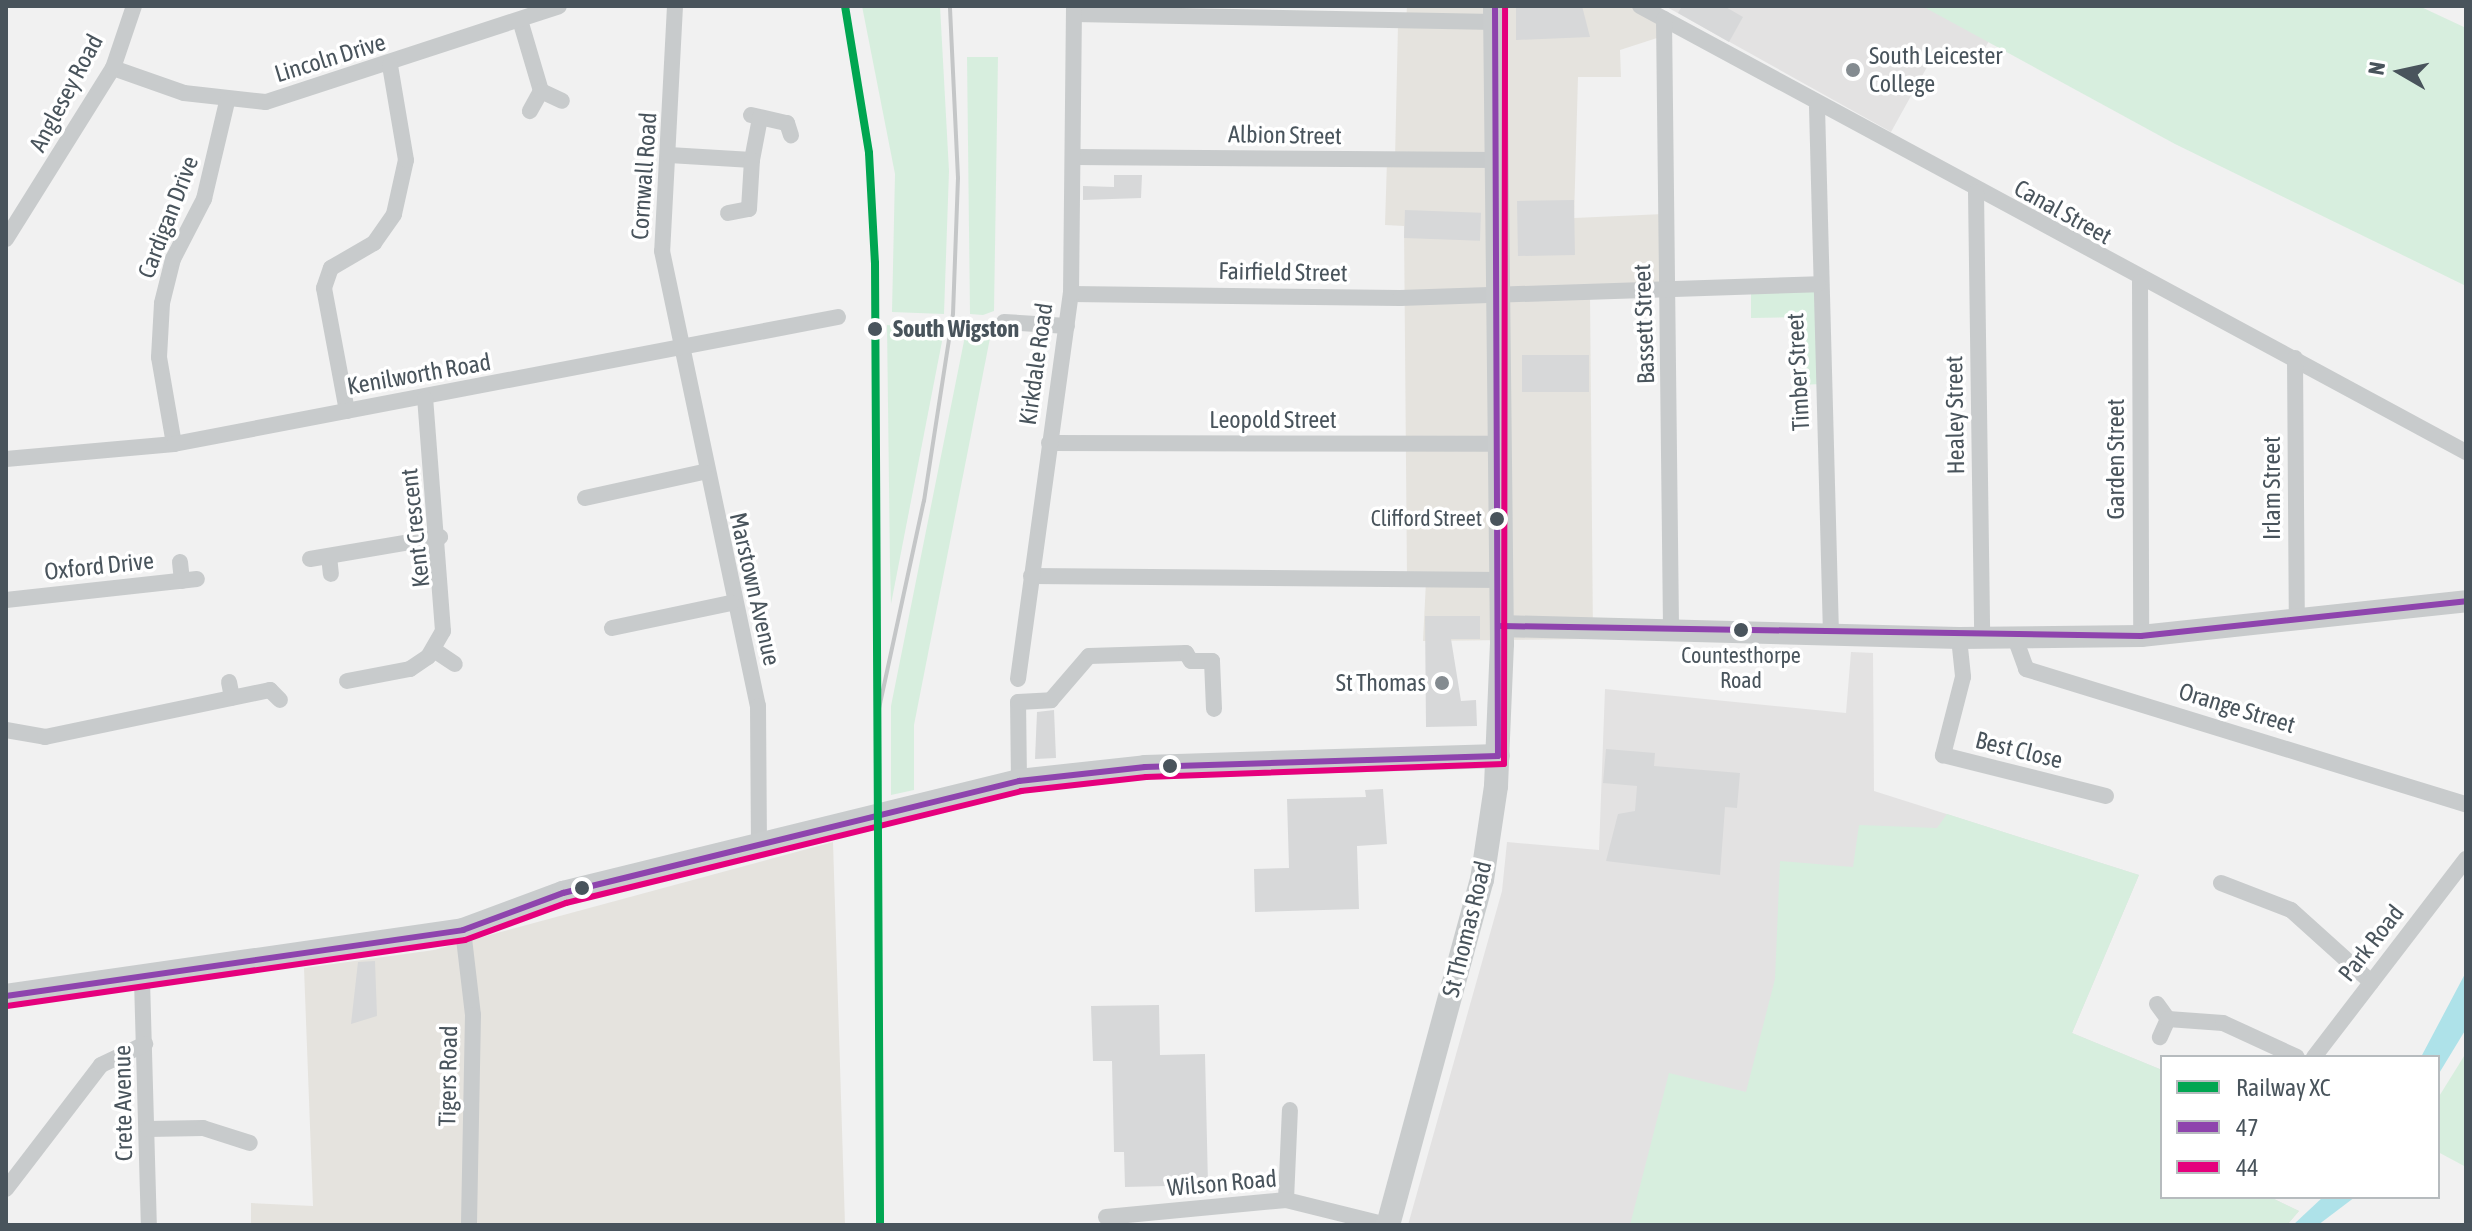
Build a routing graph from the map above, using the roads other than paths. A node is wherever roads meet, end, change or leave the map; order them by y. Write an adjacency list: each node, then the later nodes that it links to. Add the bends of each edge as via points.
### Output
1 (134, 6): 10 (street, Anglesey Road)
2 (559, 6): 8 (street, Lincoln Drive)
3 (675, 6): 17 (street, Cornwall Road)
4 (1640, 6): 7 (street, Canal Street)
5 (1074, 10): 6 (street); 18 (street, Kirkdale Road)
6 (1495, 14): 20 (main road, St Thomas Road)
7 (1664, 19): 14 (street, Canal Street); 26 (street, Bassett Street)
8 (520, 20): 9 (street, Lincoln Drive); 11 (street)
9 (390, 65): 13 (street, Lincoln Drive, via 308,93); 35 (street, via 406,160 394,214 374,243 331,268 324,288)
10 (113, 68): 13 (street, Lincoln Drive); 23 (street, Anglesey Road)
11 (541, 91): 12 (street); 15 (street)
12 (562, 101)
13 (227, 102): 37 (street, Cardigan Drive, via 204,199 173,259 162,303 159,357)
14 (1817, 107): 21 (street, Canal Street); 25 (street, Timber Street)
15 (530, 111)
16 (791, 135): 19 (street, via 787,123 754,116)
17 (669, 155): 19 (street); 32 (street, Cornwall Road, via 661,230)
18 (1073, 157): 20 (street, Albion Street); 27 (street, Kirkdale Road)
19 (752, 160): 22 (street, via 749,209)
20 (1497, 160): 28 (main road, St Thomas Road)
21 (1976, 192): 24 (street, Canal Street); 60 (street, Healey Street)
22 (728, 213)
23 (6, 239)
24 (2140, 282): 33 (street, Canal Street); 58 (street, Garden Street)
25 (1818, 284): 26 (street, Fairfield Street); 57 (street, Timber Street)
26 (1668, 290): 28 (street, Fairfield Street); 56 (street, Bassett Street)
27 (1071, 294): 28 (street, Fairfield Street); 31 (street, Kirkdale Road)
28 (1495, 296): 38 (main road, St Thomas Road)
29 (838, 317): 32 (street, Kenilworth Road)
30 (1004, 322): 31 (street)
31 (1067, 326): 36 (street, Kirkdale Road)
32 (677, 349): 34 (street, Kenilworth Road); 41 (street, Marstown Avenue)
33 (2295, 358): 39 (street, Canal Street); 53 (street, Irlam Street)
34 (425, 399): 35 (street, Kenilworth Road); 43 (street, Kent Crescent)
35 (347, 411): 37 (street, Kenilworth Road)
36 (1049, 443): 38 (street, Leopold Street); 48 (street, Kirkdale Road)
37 (174, 444): 40 (street, Kenilworth Road)
38 (1497, 444): 49 (main road, St Thomas Road)
39 (2466, 452)
40 (6, 459)
41 (703, 472): 42 (street); 52 (street, Marstown Avenue)
42 (585, 498)
43 (440, 537): 44 (street); 62 (street, Kent Crescent, via 446,620)
44 (329, 556): 45 (street); 47 (street)
45 (310, 559)
46 (180, 562): 50 (street, Oxford Drive, via 189,580)
47 (331, 574)
48 (1031, 576): 49 (street); 64 (street, Kirkdale Road)
49 (1501, 580): 54 (main road, St Thomas Road)
50 (6, 600)
51 (2466, 601): 53 (street)
52 (731, 603): 55 (street); 75 (street, Marstown Avenue, via 758,706)
53 (2297, 618): 58 (street)
54 (1501, 626): 56 (street); 67 (main road, St Thomas Road)
55 (612, 628)
56 (1671, 628): 57 (street)
57 (1831, 635): 59 (street)
58 (2141, 636): 61 (street)
59 (1959, 638): 60 (street); 73 (street, Best Close, via 1963,677 1943,755)
60 (1982, 638): 61 (street)
61 (2015, 638): 74 (street, Orange Street, via 2026,669)
62 (434, 650): 63 (street); 65 (street, via 399,672)
63 (455, 664)
64 (1018, 679)
65 (347, 681)
66 (280, 700): 69 (street, via 277,690 231,690 45,737)
67 (1501, 708): 70 (main road, via 1486,733); 71 (main road, St Thomas Road)
68 (1214, 709): 72 (street, via 1212,661 1191,661 1186,653 1089,656 1051,700 1018,702)
69 (6, 730)
70 (1454, 755): 71 (main road); 72 (main road, via 1145,767)
71 (1498, 756): 96 (main road, St Thomas Road, via 1482,880)
72 (1019, 781): 75 (main road)
73 (2106, 796)
74 (2466, 804)
75 (759, 843): 78 (main road, via 563,893)
76 (2466, 859): 80 (street, Park Road)
77 (2221, 883): 80 (street, via 2291,910)
78 (463, 930): 79 (main road); 95 (street, Tigers Road, via 473,1015)
79 (142, 980): 81 (main road); 85 (street, Crete Avenue)
80 (2371, 982): 87 (street, Park Road)
81 (6, 996)
82 (2157, 1004): 83 (street)
83 (2168, 1019): 84 (street); 86 (street, via 2223,1023)
84 (2160, 1037)
85 (145, 1044): 89 (street, Crete Avenue); 91 (street, via 101,1065)
86 (2293, 1055)
87 (2316, 1055)
88 (1290, 1110): 92 (street)
89 (148, 1129): 90 (street, via 203,1128); 94 (street, Crete Avenue)
90 (250, 1143)
91 (6, 1189)
92 (1286, 1200): 93 (street, Wilson Road); 96 (street, Wilson Road)
93 (1106, 1217)
94 (149, 1225)
95 (469, 1225)
96 (1388, 1225)

